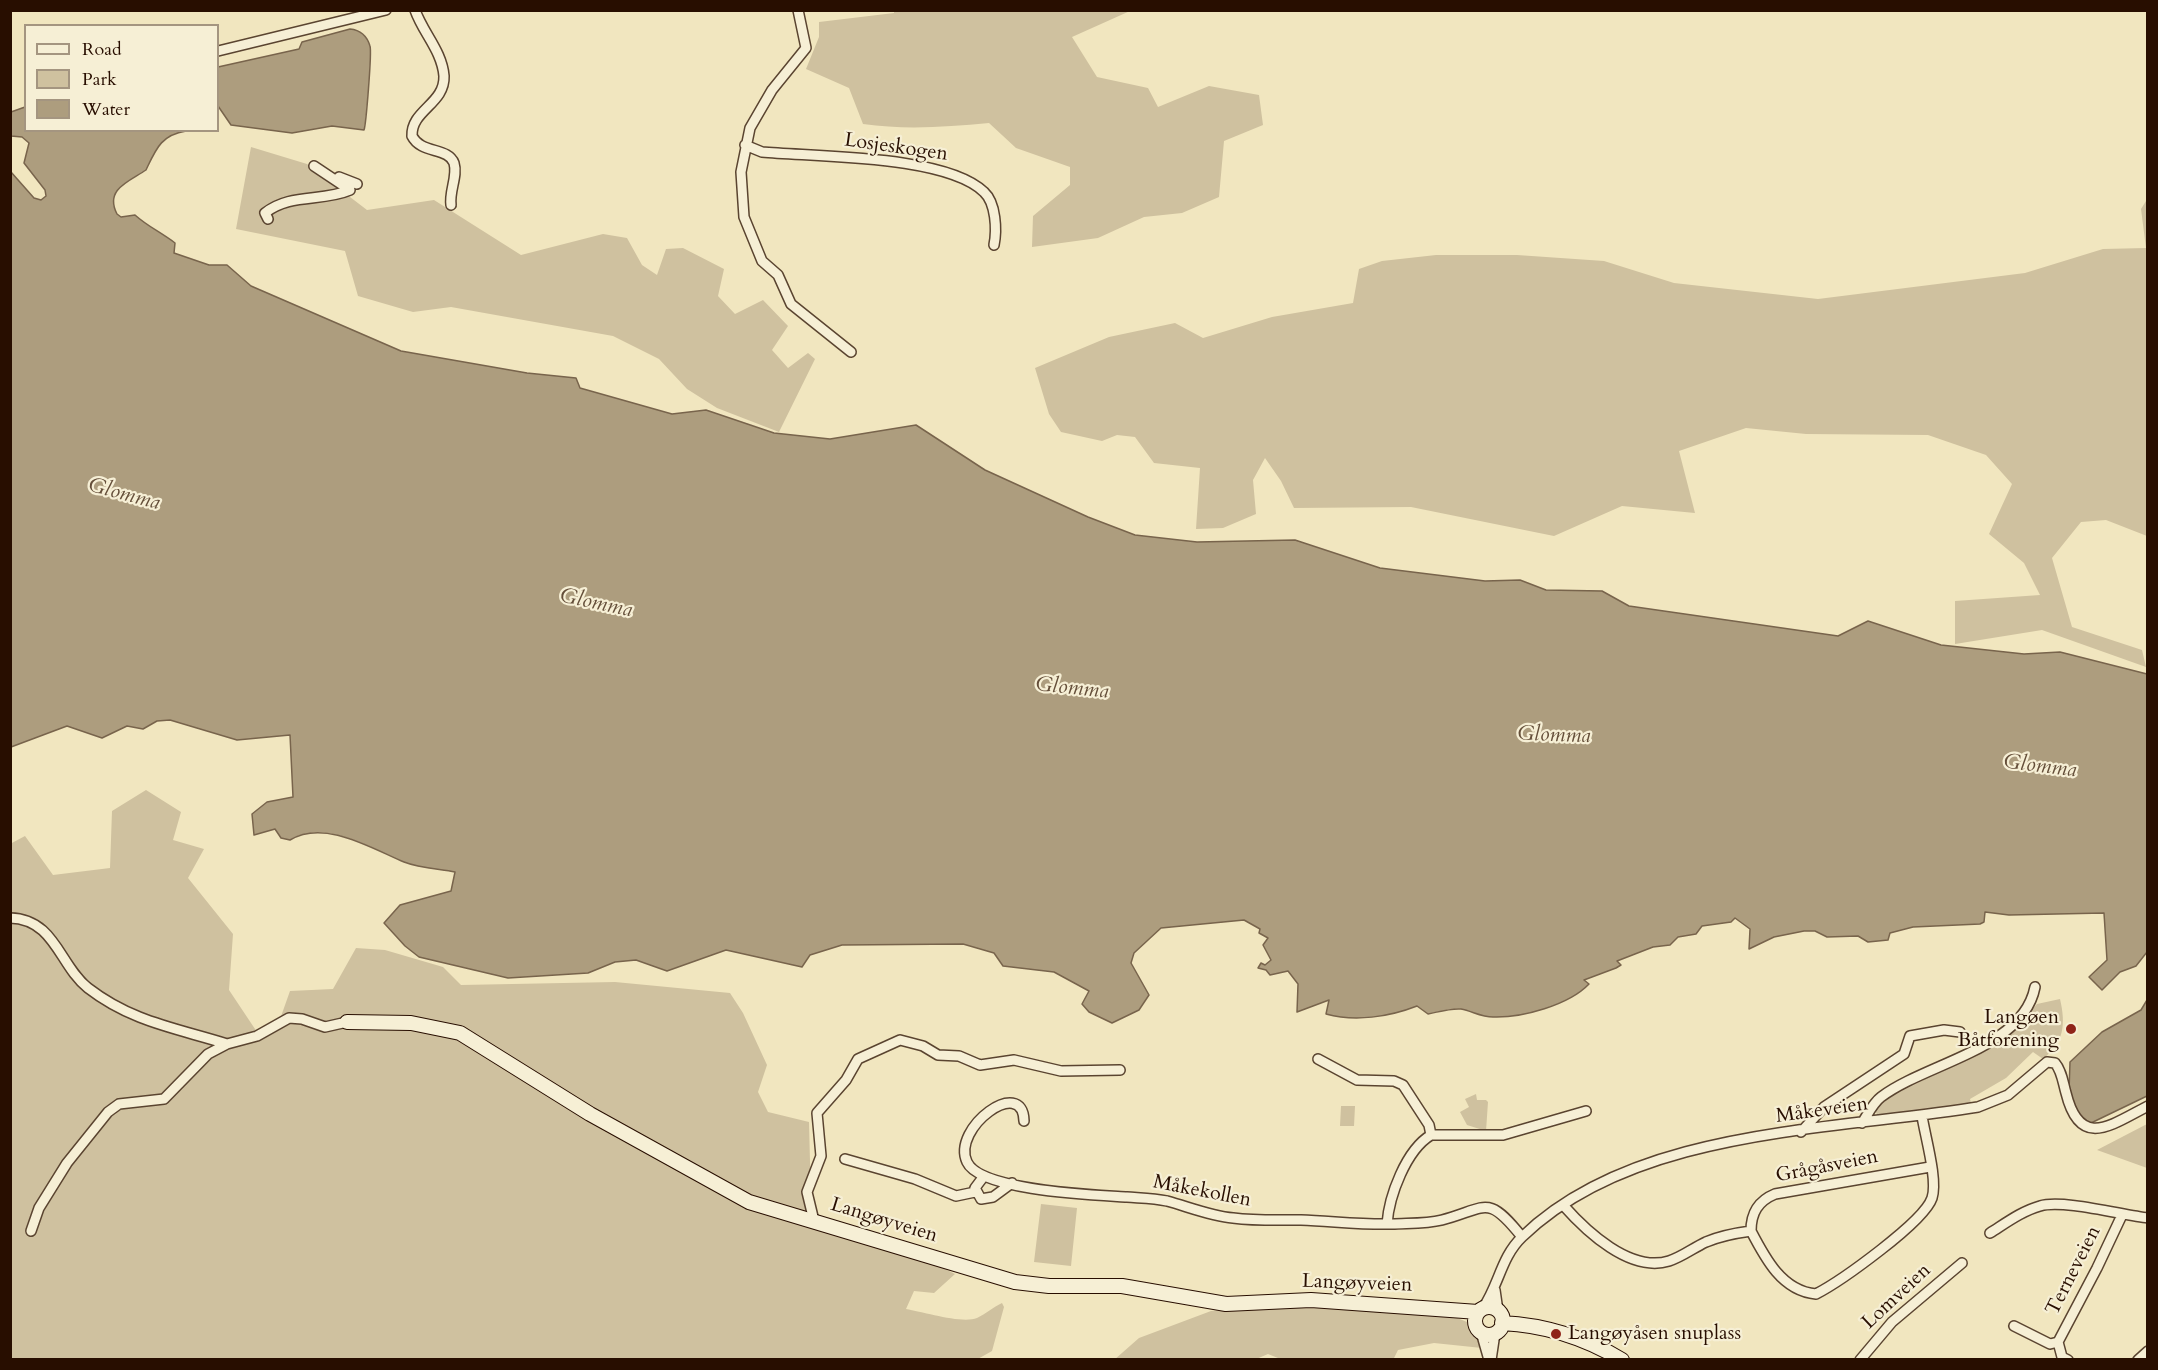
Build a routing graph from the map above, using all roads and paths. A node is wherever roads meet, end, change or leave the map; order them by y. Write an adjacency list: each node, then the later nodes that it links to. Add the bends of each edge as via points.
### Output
1 (387, 10): 4 (street)
2 (415, 10): 9 (street, via 439,56 444,75 439,96 415,120 412,136 420,147 446,154 453,161)
3 (798, 10): 5 (street, via 806,48 756,113)
4 (219, 51)
5 (745, 145): 11 (street, Losjeskogen, via 762,152 907,164 951,173 988,197); 12 (street, via 742,196 754,246 762,261 778,275 788,300 799,313)
6 (314, 166): 7 (street)
7 (328, 174): 8 (street); 10 (street, via 350,190 291,200 265,213)
8 (357, 184)
9 (451, 205)
10 (268, 219)
11 (994, 244)
12 (851, 352)
13 (10, 918): 17 (street, via 32,922 45,930 76,976 132,1016)
14 (2035, 987): 24 (street, via 2032,1000 2004,1032 1880,1097)
15 (347, 1022): 17 (street, via 325,1027 289,1018 257,1036); 35 (main road, Langøyveien, via 411,1023 459,1033 590,1114 731,1193 762,1207)
16 (1960, 1032): 25 (street, via 1944,1030 1910,1036 1904,1054 1824,1107)
17 (227, 1044): 37 (street, via 208,1054 164,1099 119,1104 108,1112 67,1163 39,1208)
18 (1318, 1059): 26 (street, via 1357,1080 1403,1085 1429,1125)
19 (1120, 1070): 35 (street, via 1061,1071 1014,1060 980,1065 959,1056 938,1055 904,1040 862,1055 817,1113 821,1156 807,1192)
20 (2148, 1106): 22 (street, Måkeveien, via 2110,1126 2093,1130 2082,1126 2068,1103 2060,1068 2047,1062 2008,1095 1993,1102)
21 (1586, 1111): 26 (street, via 1503,1135)
22 (1922, 1116): 24 (street, Måkeveien); 28 (street)
23 (1024, 1121): 29 (street, via 1022,1110 1004,1102 992,1107 973,1129 964,1153 968,1165)
24 (1862, 1123): 25 (street, Måkeveien)
25 (1800, 1132): 32 (street, Måkeveien, via 1659,1159 1622,1173)
26 (1431, 1135): 36 (street, via 1424,1139 1397,1180)
27 (845, 1159): 31 (street, via 915,1179 948,1194 963,1196)
28 (1930, 1167): 38 (street, Grågåsveien, via 1775,1194 1755,1210); 38 (street, via 1932,1197 1922,1215 1816,1294 1785,1281)
29 (984, 1176): 30 (street, Måkekollen); 31 (street)
30 (1012, 1183): 31 (street, via 989,1199 981,1199); 36 (street, Måkekollen, via 1053,1192 1165,1201 1231,1218)
31 (975, 1192)
32 (1563, 1205): 38 (street, via 1606,1245 1653,1263 1674,1260 1717,1238); 40 (street, Måkeveien)
33 (2121, 1215): 34 (street); 39 (street, via 2043,1205 2025,1211); 45 (street, Terneveien)
34 (2148, 1218)
35 (814, 1221): 43 (main road, Langøyveien, via 1034,1285 1122,1286 1226,1304 1331,1300 1423,1306)
36 (1387, 1224): 40 (street, Måkekollen, via 1441,1220 1485,1206 1497,1209)
37 (31, 1231)
38 (1751, 1231)
39 (1990, 1233)
40 (1522, 1237): 42 (street, Måkeveien, via 1506,1257)
41 (1962, 1263): 49 (street, Lomveien, via 1892,1322)
42 (1495, 1290): 43 (street, Måkeveien); 43 (street, Måkeveien)
43 (1488, 1321): 47 (main road, Langøyveien, via 1566,1334); 48 (street); 48 (street)
44 (2014, 1326): 45 (street, Terneveien, via 2050,1344)
45 (2058, 1342): 50 (street, Terneveien, via 2062,1357)
46 (2148, 1351): 51 (street)
47 (1614, 1358)
48 (1490, 1359)
49 (1860, 1359)
50 (2068, 1359)
51 (2138, 1359)

